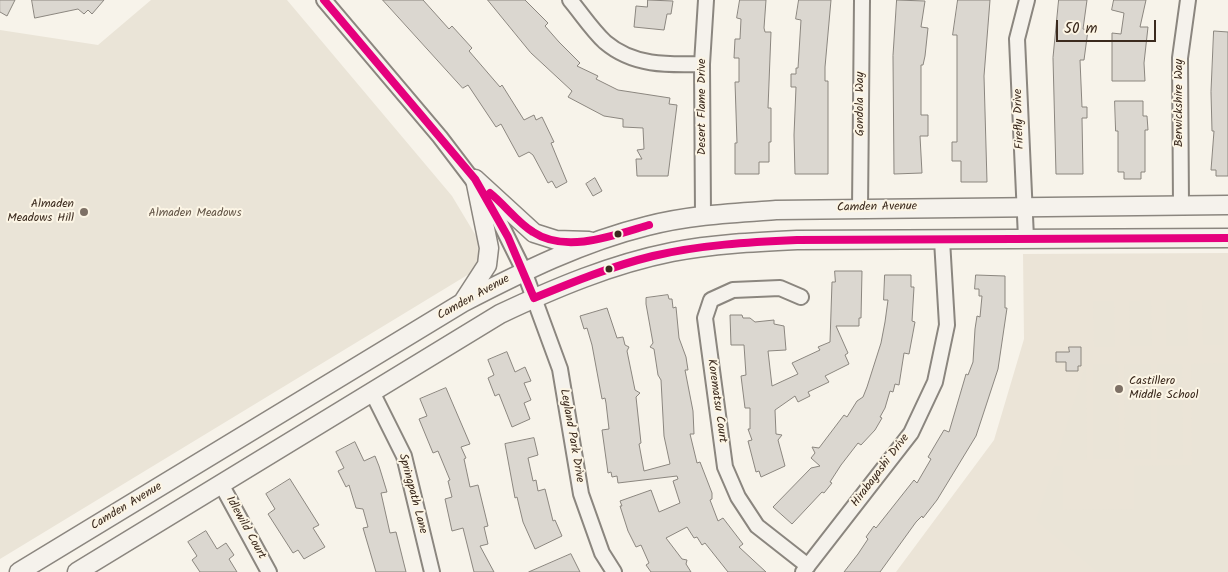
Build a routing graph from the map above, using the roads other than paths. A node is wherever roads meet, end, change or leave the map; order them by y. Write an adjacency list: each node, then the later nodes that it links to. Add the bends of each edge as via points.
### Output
1 (324, 0): 8 (street, Leyland Park Drive)
2 (570, 0): 7 (street, via 605,42 627,56 650,63)
3 (706, 0): 7 (street, Desert Flame Drive)
4 (862, 0): 12 (street, Gondola Way)
5 (1027, 0): 11 (street, Firefly Drive, via 1018,39)
6 (1188, 0): 9 (street, Berwickshire Way, via 1180,58)
7 (702, 64): 13 (street, Desert Flame Drive)
8 (475, 179): 17 (main road, via 534,233 556,240); 18 (street, Leyland Park Drive); 21 (main road, via 489,248 487,265)
9 (1181, 206): 10 (main road, Camden Avenue); 11 (main road, Camden Avenue)
10 (1228, 206)
11 (1024, 208): 12 (main road, Camden Avenue); 14 (street, Firefly Drive)
12 (860, 209): 13 (main road, Camden Avenue)
13 (703, 215): 17 (main road, Camden Avenue, via 648,225)
14 (1026, 238): 15 (main road); 16 (main road)
15 (1228, 238)
16 (942, 240): 20 (main road, via 731,243 671,252 614,267); 24 (street, Hirabayashi Drive, via 947,325 935,382 911,433)
17 (595, 241): 18 (main road, Camden Avenue)
18 (524, 271): 20 (street, Leyland Park Drive); 21 (main road, Camden Avenue)
19 (801, 297): 24 (street, Korematsu Court, via 780,288 733,290 712,300 705,318 725,467 738,497 758,526)
20 (534, 298): 22 (main road, via 500,314); 29 (street, Leyland Park Drive, via 560,369 581,494 602,552)
21 (462, 303): 26 (main road, Camden Avenue)
22 (372, 392): 23 (main road); 28 (street, Springpath Lane, via 404,456)
23 (221, 484): 25 (main road); 27 (street, Idlewild Court)
24 (805, 569)
25 (81, 571)
26 (19, 572)
27 (269, 572)
28 (432, 572)
29 (614, 572)

